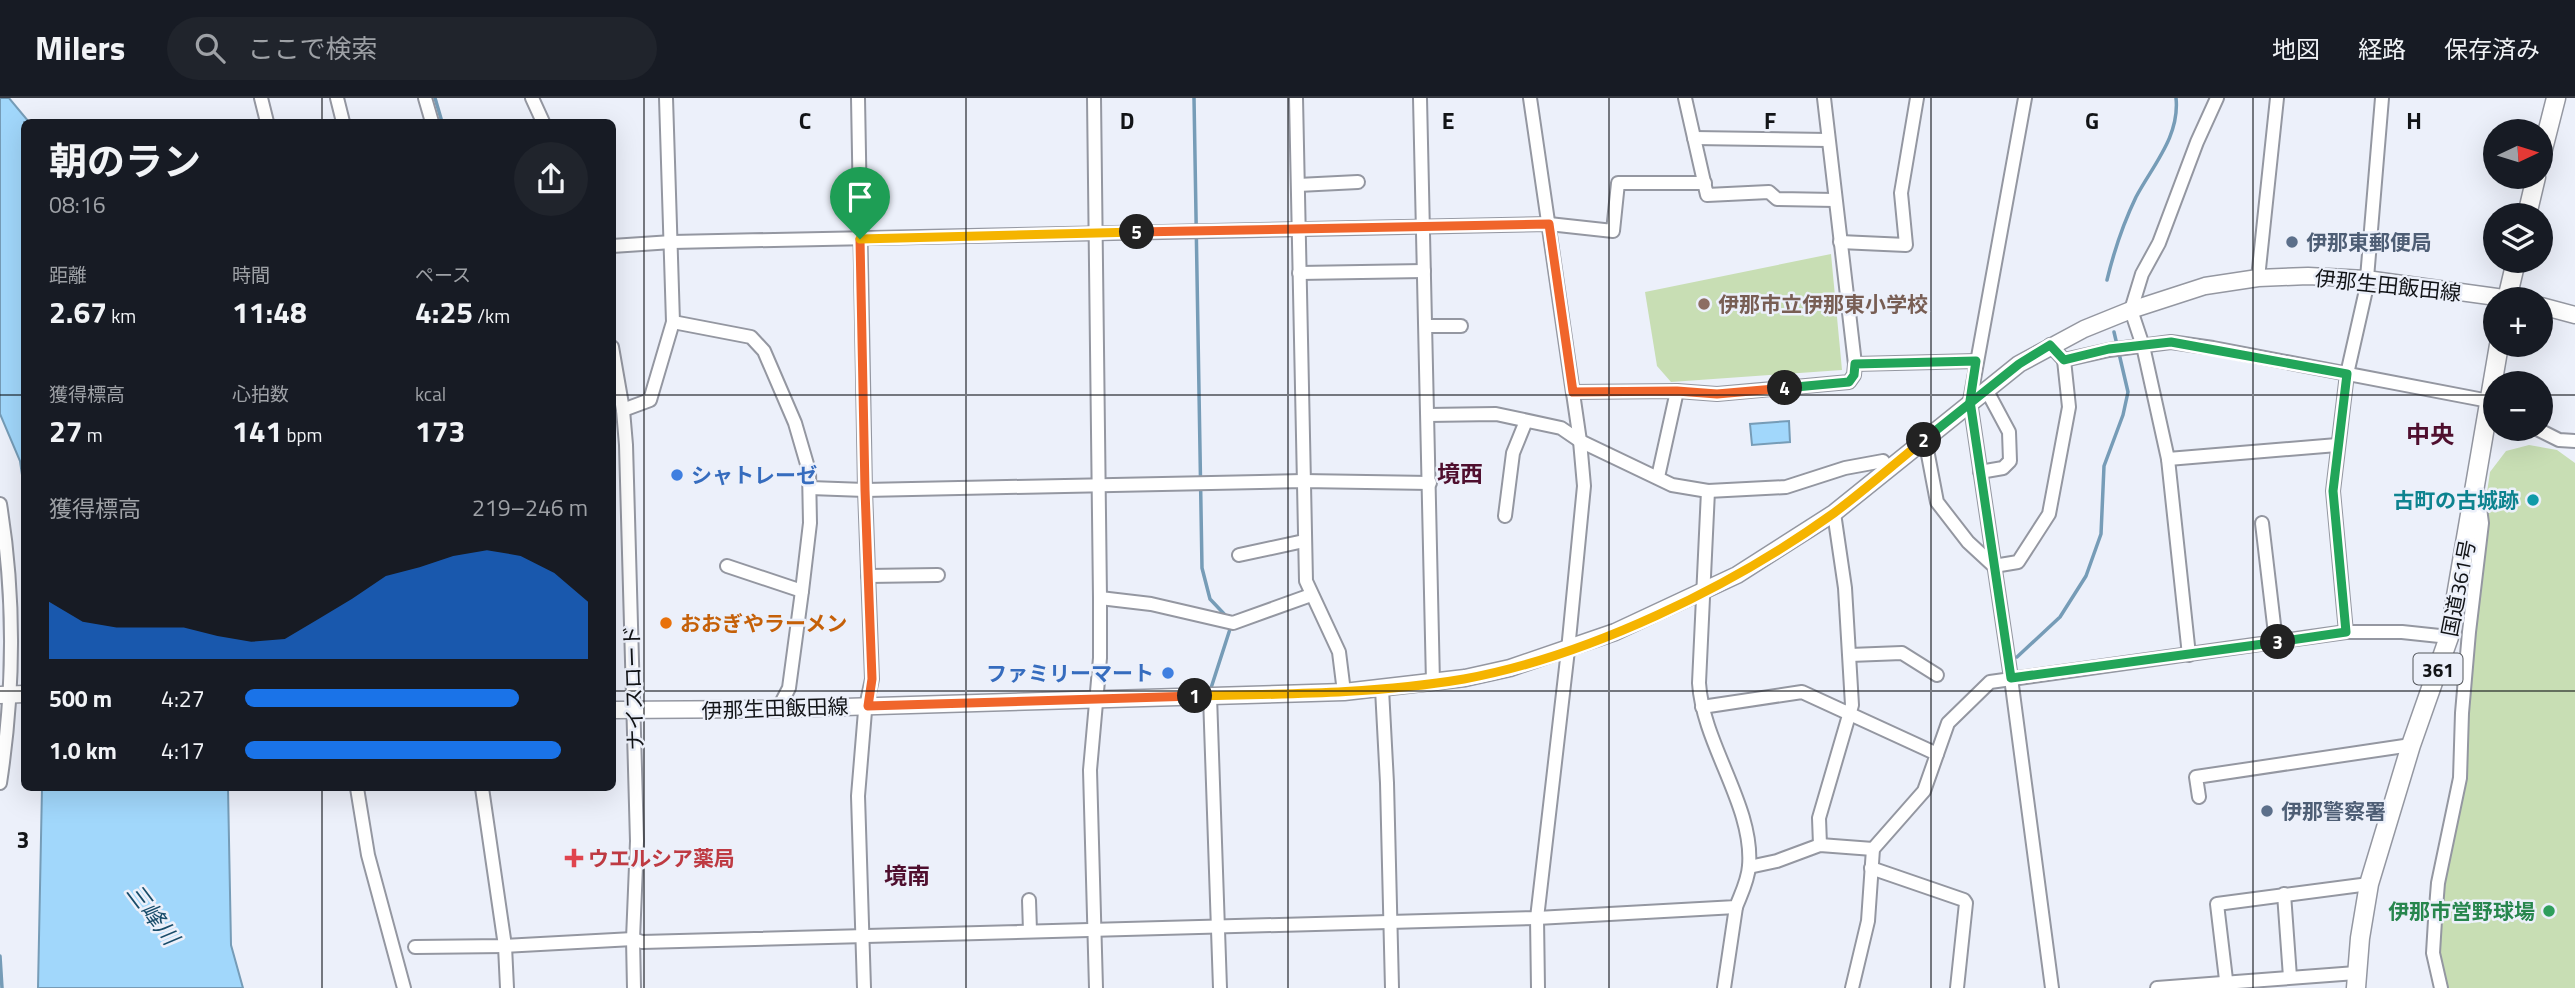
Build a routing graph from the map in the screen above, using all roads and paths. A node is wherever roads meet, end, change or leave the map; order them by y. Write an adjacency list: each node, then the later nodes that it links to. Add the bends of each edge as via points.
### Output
1 (261, 98): 19 (street)
2 (337, 98): 20 (street)
3 (425, 98): 21 (street)
4 (532, 98): 22 (street)
5 (666, 98): 35 (street)
6 (858, 98): 34 (street)
7 (1094, 98): 33 (street)
8 (1296, 98): 28 (street)
9 (1420, 98): 31 (street)
10 (1530, 98): 30 (street)
11 (1685, 98): 24 (street)
12 (1824, 98): 25 (street)
13 (1917, 98): 36 (street, via 1901,193 1906,245)
14 (2025, 98): 52 (street)
15 (2217, 98): 44 (street)
16 (2277, 98): 40 (street)
17 (2382, 98): 41 (street)
18 (2556, 98): 23 (highway)
19 (266, 119)
20 (342, 119)
21 (431, 119)
22 (542, 119)
23 (2551, 119)
24 (1694, 138): 25 (street); 27 (street)
25 (1828, 140): 29 (street)
26 (1358, 182): 28 (street)
27 (1705, 183): 29 (street, via 1707,195 1769,192 1777,199); 30 (street, via 1618,183 1613,231)
28 (1298, 185): 32 (street)
29 (1835, 200): 36 (street)
30 (1549, 224): 31 (street); 58 (street)
31 (1424, 228): 32 (street); 38 (street)
32 (1299, 230): 33 (street); 39 (street)
33 (1095, 233): 34 (street); 77 (street)
34 (860, 239): 35 (street); 80 (street)
35 (672, 242): 37 (street); 46 (street)
36 (1840, 242): 53 (street)
37 (616, 246)
38 (1424, 271): 39 (street); 47 (street)
39 (1299, 273): 75 (street)
40 (2258, 278): 41 (main road, 伊那生田飯田線); 44 (main road, 伊那生田飯田線, via 2205,286)
41 (2366, 279): 42 (main road, 伊那生田飯田線); 55 (street)
42 (2483, 295)
43 (2553, 309): 45 (main road)
44 (2131, 310): 49 (main road, 伊那生田飯田線); 50 (street)
45 (2575, 315)
46 (673, 321): 61 (street, via 650,400); 79 (street, via 751,337 764,351 795,422)
47 (1426, 326): 48 (street); 62 (street)
48 (1461, 326)
49 (2050, 345): 51 (street); 56 (main road, 伊那生田飯田線)
50 (2143, 346): 51 (street); 55 (street, via 2171,342); 71 (street)
51 (2064, 360): 89 (street, via 2070,407 2049,514 2018,562)
52 (1976, 361): 53 (street); 59 (street)
53 (1855, 364): 57 (street, via 1849,382 1717,394)
54 (616, 369): 61 (street, ナイスロード)
55 (2347, 374): 60 (street); 70 (street)
56 (1986, 389): 59 (main road, 伊那生田飯田線); 73 (street, via 2009,432 2010,461 2003,468)
57 (1677, 391): 58 (street); 74 (street)
58 (1573, 392): 66 (street)
59 (1970, 401): 65 (main road, 伊那生田飯田線); 73 (street)
60 (2483, 406)
61 (623, 410): 69 (street, ナイスロード)
62 (1428, 415): 63 (street, via 1496,414); 76 (street)
63 (1526, 421): 66 (street, via 1561,428); 84 (street, via 1513,453)
64 (2553, 437): 68 (street)
65 (1925, 439): 72 (main road, 伊那生田飯田線); 89 (street, via 1937,502)
66 (1580, 441): 74 (street); 99 (street, via 1584,486)
67 (2485, 441): 78 (highway, 国道361号 / 361)
68 (2575, 441)
69 (619, 445): 114 (street, ナイスロード)
70 (2337, 445): 71 (street); 96 (street, via 2333,491)
71 (2168, 459): 101 (street)
72 (1888, 469): 81 (street, via 1883,461 1786,487); 83 (main road, 伊那生田飯田線)
73 (1980, 472): 89 (street)
74 (1658, 477): 81 (street, via 1672,485)
75 (1303, 481): 76 (street); 77 (street); 86 (street)
76 (1430, 483): 104 (street)
77 (1099, 485): 80 (street); 95 (street)
78 (2477, 485): 97 (highway, 国道361号 / 361); 155 (street, via 2482,523 2462,713 2460,778 2435,920 2433,953)
79 (810, 488): 80 (street); 92 (street)
80 (865, 490): 91 (street)
81 (1708, 491): 93 (street)
82 (0, 504): 107 (street, via 11,604)
83 (1834, 513): 93 (main road, 伊那生田飯田線); 100 (street)
84 (1505, 516)
85 (2262, 523): 98 (street)
86 (1304, 541): 87 (street); 94 (street)
87 (1239, 555)
88 (727, 566): 92 (street)
89 (1994, 566): 103 (street)
90 (939, 575): 91 (street)
91 (868, 576): 110 (street, via 872,679)
92 (802, 591): 112 (street, via 789,688)
93 (1704, 592): 99 (main road, 伊那生田飯田線); 111 (street)
94 (1311, 595): 95 (street, via 1231,623); 106 (street, via 1339,652)
95 (1100, 597): 109 (street)
96 (2346, 632): 97 (street); 98 (street)
97 (2449, 637): 116 (highway, 国道361号 / 361)
98 (2276, 642): 101 (street)
99 (1568, 650): 104 (main road, 伊那生田飯田線, via 1510,668); 130 (street)
100 (1850, 655): 102 (street, via 1902,653); 115 (street)
101 (2189, 655): 103 (street)
102 (1937, 675)
103 (2011, 678): 117 (street, via 1990,682 1948,723); 153 (street)
104 (1433, 683): 105 (main road, 伊那生田飯田線)
105 (1382, 689): 106 (main road, 伊那生田飯田線); 131 (street)
106 (1344, 692): 108 (main road, 伊那生田飯田線)
107 (12, 694): 118 (street)
108 (1210, 696): 109 (main road, 伊那生田飯田線); 132 (street)
109 (1096, 699): 110 (main road, 伊那生田飯田線); 133 (street, via 1090,770)
110 (868, 706): 112 (main road, 伊那生田飯田線); 135 (street, via 858,796)
111 (1702, 707): 115 (street, via 1802,692); 124 (street, via 1749,840)
112 (778, 709): 114 (main road, 伊那生田飯田線)
113 (616, 710): 114 (main road, 伊那生田飯田線)
114 (634, 711): 136 (street, ナイスロード, via 638,841)
115 (1850, 712): 117 (street); 122 (street, via 1819,818)
116 (2411, 746): 121 (street, via 2196,777); 126 (highway, 国道361号 / 361)
117 (1937, 754): 123 (street, via 1924,791)
118 (0, 783)
119 (357, 791): 142 (street, via 368,855)
120 (482, 791): 137 (street)
121 (2199, 797)
122 (1820, 845): 123 (street); 124 (street)
123 (1872, 849): 125 (street)
124 (1749, 867): 129 (street)
125 (1875, 869): 151 (street); 152 (street, via 1964,900)
126 (2369, 884): 127 (street); 140 (highway, 国道361号 / 361)
127 (2284, 894): 139 (street); 141 (street, via 2217,904)
128 (1029, 901): 134 (street)
129 (1736, 908): 130 (street); 150 (street)
130 (1537, 918): 131 (street); 149 (street)
131 (1391, 922): 132 (street); 148 (street)
132 (1214, 927): 133 (street); 147 (street)
133 (1094, 929): 134 (street); 146 (street)
134 (1030, 931): 135 (street)
135 (862, 935): 136 (street); 145 (street)
136 (633, 939): 137 (street); 144 (street, ナイスロード)
137 (505, 946): 138 (street); 143 (street)
138 (415, 947)
139 (2291, 977): 140 (street); 141 (street)
140 (2356, 980)
141 (2227, 985): 154 (street)
142 (404, 988)
143 (507, 988)
144 (635, 988)
145 (863, 988)
146 (1096, 988)
147 (1220, 988)
148 (1392, 988)
149 (1538, 988)
150 (1724, 988)
151 (1853, 988)
152 (1957, 988)
153 (2052, 988)
154 (2157, 988)
155 (2441, 988)

